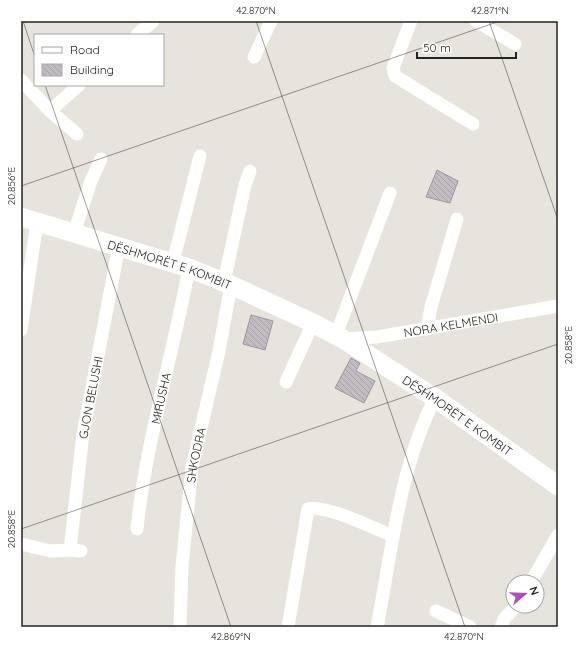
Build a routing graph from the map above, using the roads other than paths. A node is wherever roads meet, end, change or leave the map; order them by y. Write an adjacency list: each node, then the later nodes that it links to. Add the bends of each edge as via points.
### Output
1 (153, 21): 5 (street)
2 (271, 21): 7 (street)
3 (411, 21): 11 (street, via 393,68 395,76)
4 (476, 21): 6 (street)
5 (138, 34)
6 (515, 44)
7 (254, 57)
8 (21, 80): 10 (street)
9 (79, 86): 10 (street)
10 (50, 111): 12 (street)
11 (472, 124)
12 (77, 134)
13 (200, 156): 21 (street, MIRUSHA)
14 (101, 160): 19 (street, via 91,181)
15 (250, 171): 22 (street, SHKODRA, via 245,185)
16 (390, 193): 27 (street)
17 (29, 219): 19 (main road, DËSHMORËT E KOMBIT); 26 (street)
18 (457, 219): 25 (street, via 432,300)
19 (74, 233): 20 (main road, DËSHMORËT E KOMBIT)
20 (119, 246): 21 (main road, DËSHMORËT E KOMBIT); 34 (street, GJON BELUSHI, via 83,434 75,550 51,551)
21 (181, 265): 22 (main road, DËSHMORËT E KOMBIT); 31 (street, MIRUSHA)
22 (228, 283): 24 (main road, DËSHMORËT E KOMBIT); 38 (street, SHKODRA, via 219,351 192,467 182,566)
23 (558, 306): 25 (street, NORA KELMENDI)
24 (313, 323): 27 (main road, DËSHMORËT E KOMBIT); 28 (street)
25 (427, 329): 27 (street, NORA KELMENDI, via 377,337)
26 (21, 330)
27 (340, 337): 29 (main road, DËSHMORËT E KOMBIT)
28 (286, 382)
29 (435, 398): 30 (main road, DËSHMORËT E KOMBIT); 33 (street, via 409,464)
30 (557, 484)
31 (137, 529)
32 (558, 535): 35 (street)
33 (393, 536): 39 (street, via 342,515 322,509 308,509); 40 (street)
34 (21, 544)
35 (536, 574)
36 (436, 611): 41 (street)
37 (509, 614): 42 (street)
38 (180, 627)
39 (288, 627)
40 (377, 627)
41 (470, 627)
42 (501, 627)

